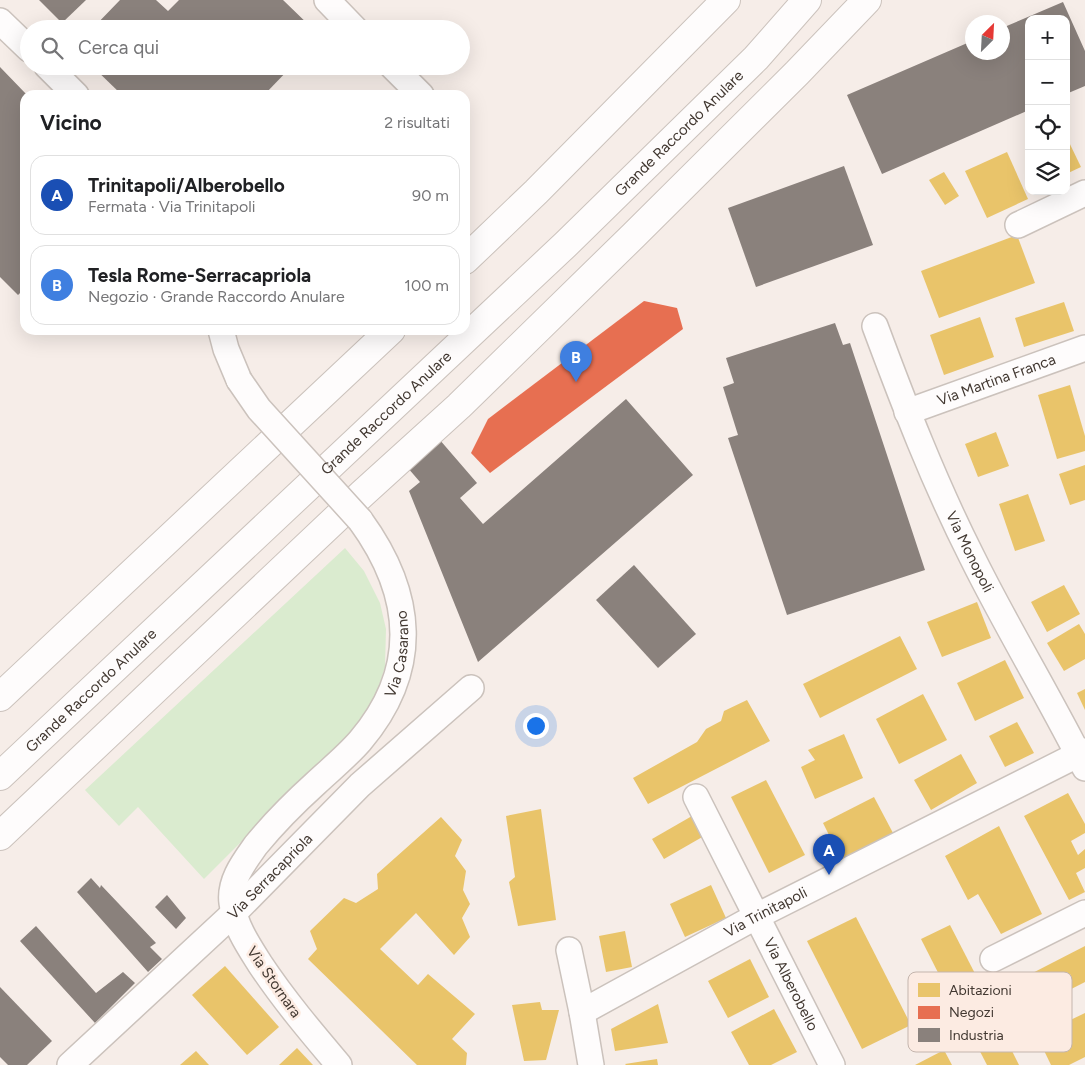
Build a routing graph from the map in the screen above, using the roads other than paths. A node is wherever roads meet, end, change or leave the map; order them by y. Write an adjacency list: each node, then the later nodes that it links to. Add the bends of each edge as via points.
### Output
1 (327, 0): 5 (street)
2 (726, 0): 14 (highway)
3 (807, 0): 16 (highway, Grande Raccordo Anulare, via 756,58)
4 (867, 0): 27 (highway, via 473,393)
5 (346, 20)
6 (0, 21): 7 (street)
7 (20, 40)
8 (56, 75): 10 (street)
9 (401, 75): 11 (street)
10 (71, 90)
11 (416, 90)
12 (1085, 193): 13 (street)
13 (1018, 225)
14 (470, 255)
15 (875, 326): 21 (street, Via Monopoli)
16 (470, 334)
17 (222, 335): 28 (street, Via Casarano, bridge, via 239,380 259,409 360,520 383,556 400,600 404,648 396,680 379,714 344,758 264,835 242,865)
18 (386, 335): 23 (highway)
19 (469, 335): 25 (highway, Grande Raccordo Anulare)
20 (1085, 348): 21 (street, Via Martina Franca)
21 (907, 412): 24 (street, Via Monopoli, via 972,558)
22 (471, 688): 30 (street, Via Serracapriola, via 360,785)
23 (0, 697)
24 (1083, 758): 31 (street, Via Trinitapoli)
25 (0, 776)
26 (696, 797): 31 (street, Via Alberobello)
27 (0, 836)
28 (232, 888): 30 (street, Via Stornara)
29 (1085, 913): 33 (street)
30 (234, 914): 35 (street, Via Serracapriola); 36 (street, Via Stornara, via 240,931 269,978)
31 (757, 916): 34 (street, Via Trinitapoli); 38 (street, Via Alberobello)
32 (569, 950): 34 (street)
33 (993, 959)
34 (582, 1012): 37 (street)
35 (70, 1065)
36 (339, 1065)
37 (591, 1065)
38 (832, 1065)

